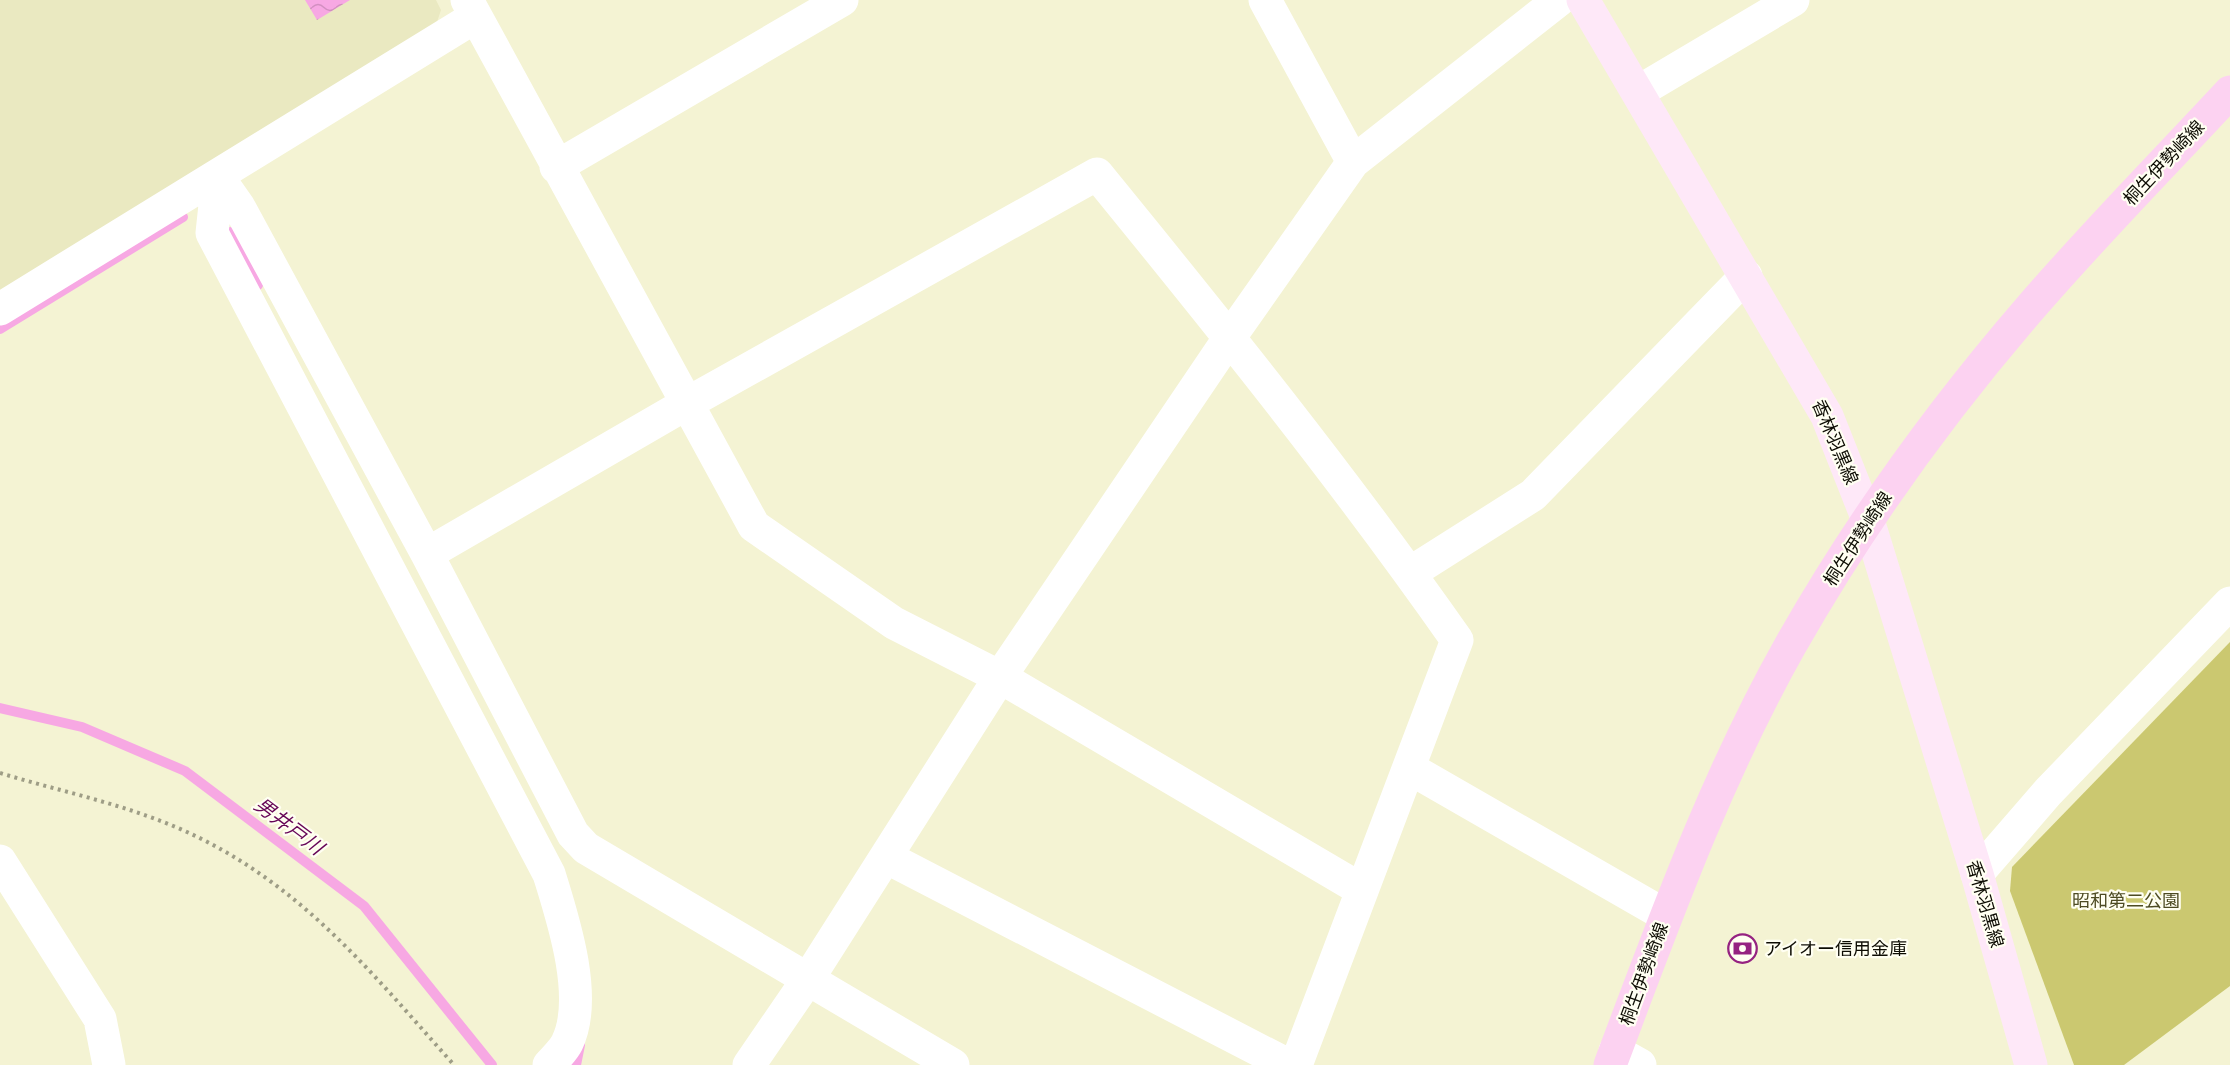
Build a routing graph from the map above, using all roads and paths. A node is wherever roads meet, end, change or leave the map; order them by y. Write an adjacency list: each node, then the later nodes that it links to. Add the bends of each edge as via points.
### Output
1 (842, 0): 10 (street)
2 (1265, 0): 9 (street)
3 (1559, 0): 9 (street)
4 (1583, 0): 7 (main road, 香林羽黒線)
5 (1793, 0): 7 (street)
6 (471, 8): 10 (street); 11 (street)
7 (1638, 92): 12 (main road, 香林羽黒線)
8 (2230, 92): 16 (main road, 桐生伊勢崎線, via 2031,307 1950,407)
9 (1353, 162): 14 (street)
10 (556, 167): 15 (street)
11 (218, 177): 13 (street); 17 (street); 32 (street, via 212,233 549,874 568,934 576,1010 567,1043)
12 (1746, 276): 16 (main road, 香林羽黒線, via 1827,416); 18 (street, via 1533,495)
13 (0, 309)
14 (1230, 337): 15 (street, via 1098,174); 18 (street); 20 (street)
15 (686, 404): 17 (street); 20 (street, via 753,526 894,623)
16 (1868, 520): 25 (main road, 香林羽黒線); 27 (main road, 桐生伊勢崎線, via 1790,645 1736,751)
17 (427, 554): 28 (street, via 573,834 586,848)
18 (1410, 573): 21 (street, via 1457,640)
19 (2230, 603): 25 (street, via 2048,792)
20 (1000, 677): 23 (street); 26 (street)
21 (1409, 768): 26 (street); 27 (street)
22 (0, 773): 31 (path, via 122,806 180,829 259,871 360,958)
23 (886, 857): 28 (street); 35 (street)
24 (0, 861): 30 (street, via 100,1019)
25 (1977, 874): 37 (main road, 香林羽黒線)
26 (1362, 890): 36 (street)
27 (1665, 915): 29 (main road, 桐生伊勢崎線)
28 (808, 979): 33 (street); 34 (street)
29 (1622, 1060)
30 (109, 1065)
31 (454, 1065)
32 (549, 1065)
33 (749, 1065)
34 (953, 1065)
35 (1288, 1065)
36 (1296, 1065)
37 (2031, 1065)

